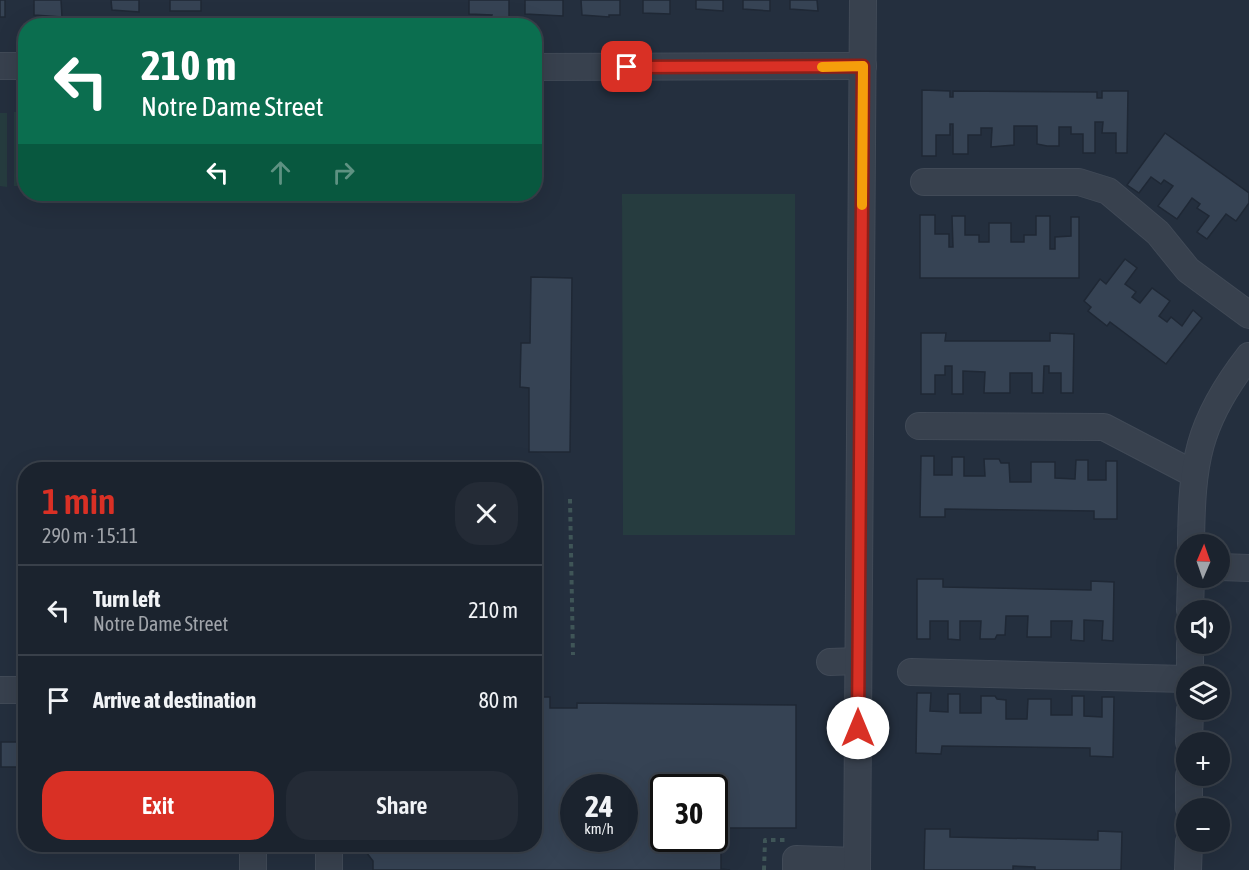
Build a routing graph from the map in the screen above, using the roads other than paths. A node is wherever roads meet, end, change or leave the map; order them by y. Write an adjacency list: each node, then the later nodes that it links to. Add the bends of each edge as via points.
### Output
1 (864, 0): 4 (street)
2 (0, 66): 3 (street)
3 (18, 66)
4 (863, 66): 5 (street); 14 (street)
5 (542, 67)
6 (924, 182): 7 (street, via 1080,182 1108,191 1158,233 1188,270)
7 (1249, 315)
8 (1249, 356): 10 (street, via 1210,416)
9 (919, 426): 10 (street, via 1104,427)
10 (1194, 474): 11 (street)
11 (1191, 534)
12 (1230, 567): 13 (street)
13 (1249, 568)
14 (858, 661): 15 (street); 23 (street)
15 (830, 662)
16 (911, 672): 17 (street)
17 (1176, 678)
18 (0, 690): 19 (street)
19 (18, 690)
20 (253, 852): 24 (street)
21 (329, 852): 25 (street)
22 (1189, 852): 27 (street)
23 (857, 866): 26 (street, via 796,859)
24 (253, 870)
25 (329, 870)
26 (796, 870)
27 (1188, 870)

